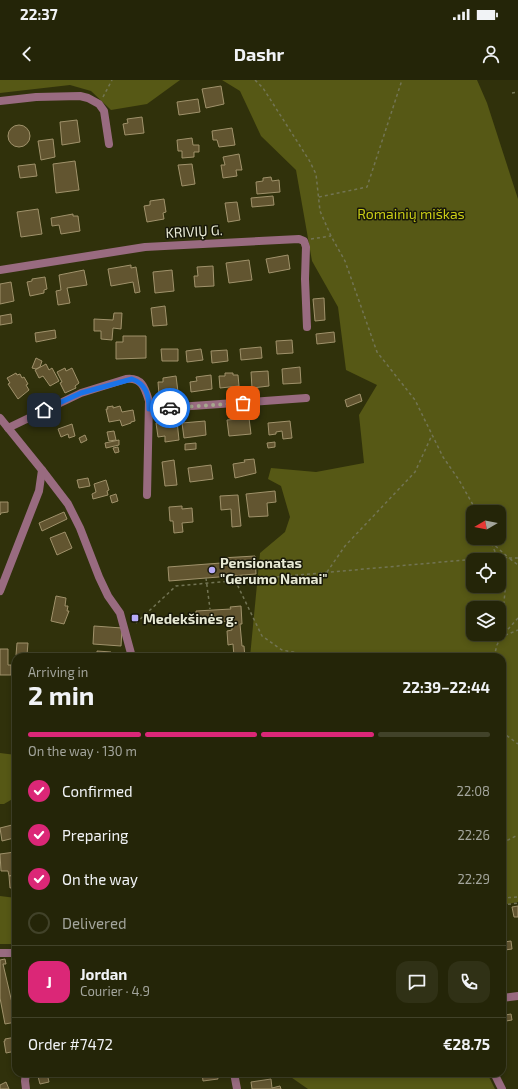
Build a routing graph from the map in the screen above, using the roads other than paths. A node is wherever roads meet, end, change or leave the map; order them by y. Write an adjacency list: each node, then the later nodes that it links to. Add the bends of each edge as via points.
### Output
1 (0, 101): 2 (street, via 36,97 88,98 99,104 104,111)
2 (109, 144)
3 (0, 270): 4 (street, KRIVIŲ G., via 145,247 299,239 304,241 306,247)
4 (307, 327)
5 (306, 398): 6 (street)
6 (149, 409): 8 (street, via 144,387 132,379 81,393); 10 (street)
7 (0, 418): 8 (street)
8 (8, 428): 9 (street)
9 (42, 470): 11 (street, via 39,492); 12 (street, via 68,504 80,528 99,577 120,613)
10 (147, 495)
11 (0, 591)
12 (131, 653)
13 (0, 953): 14 (street)
14 (12, 953)
15 (518, 996): 16 (street)
16 (506, 998)
17 (26, 1077): 20 (street)
18 (235, 1077): 21 (street)
19 (496, 1077): 22 (street)
20 (26, 1089)
21 (237, 1089)
22 (502, 1089)

